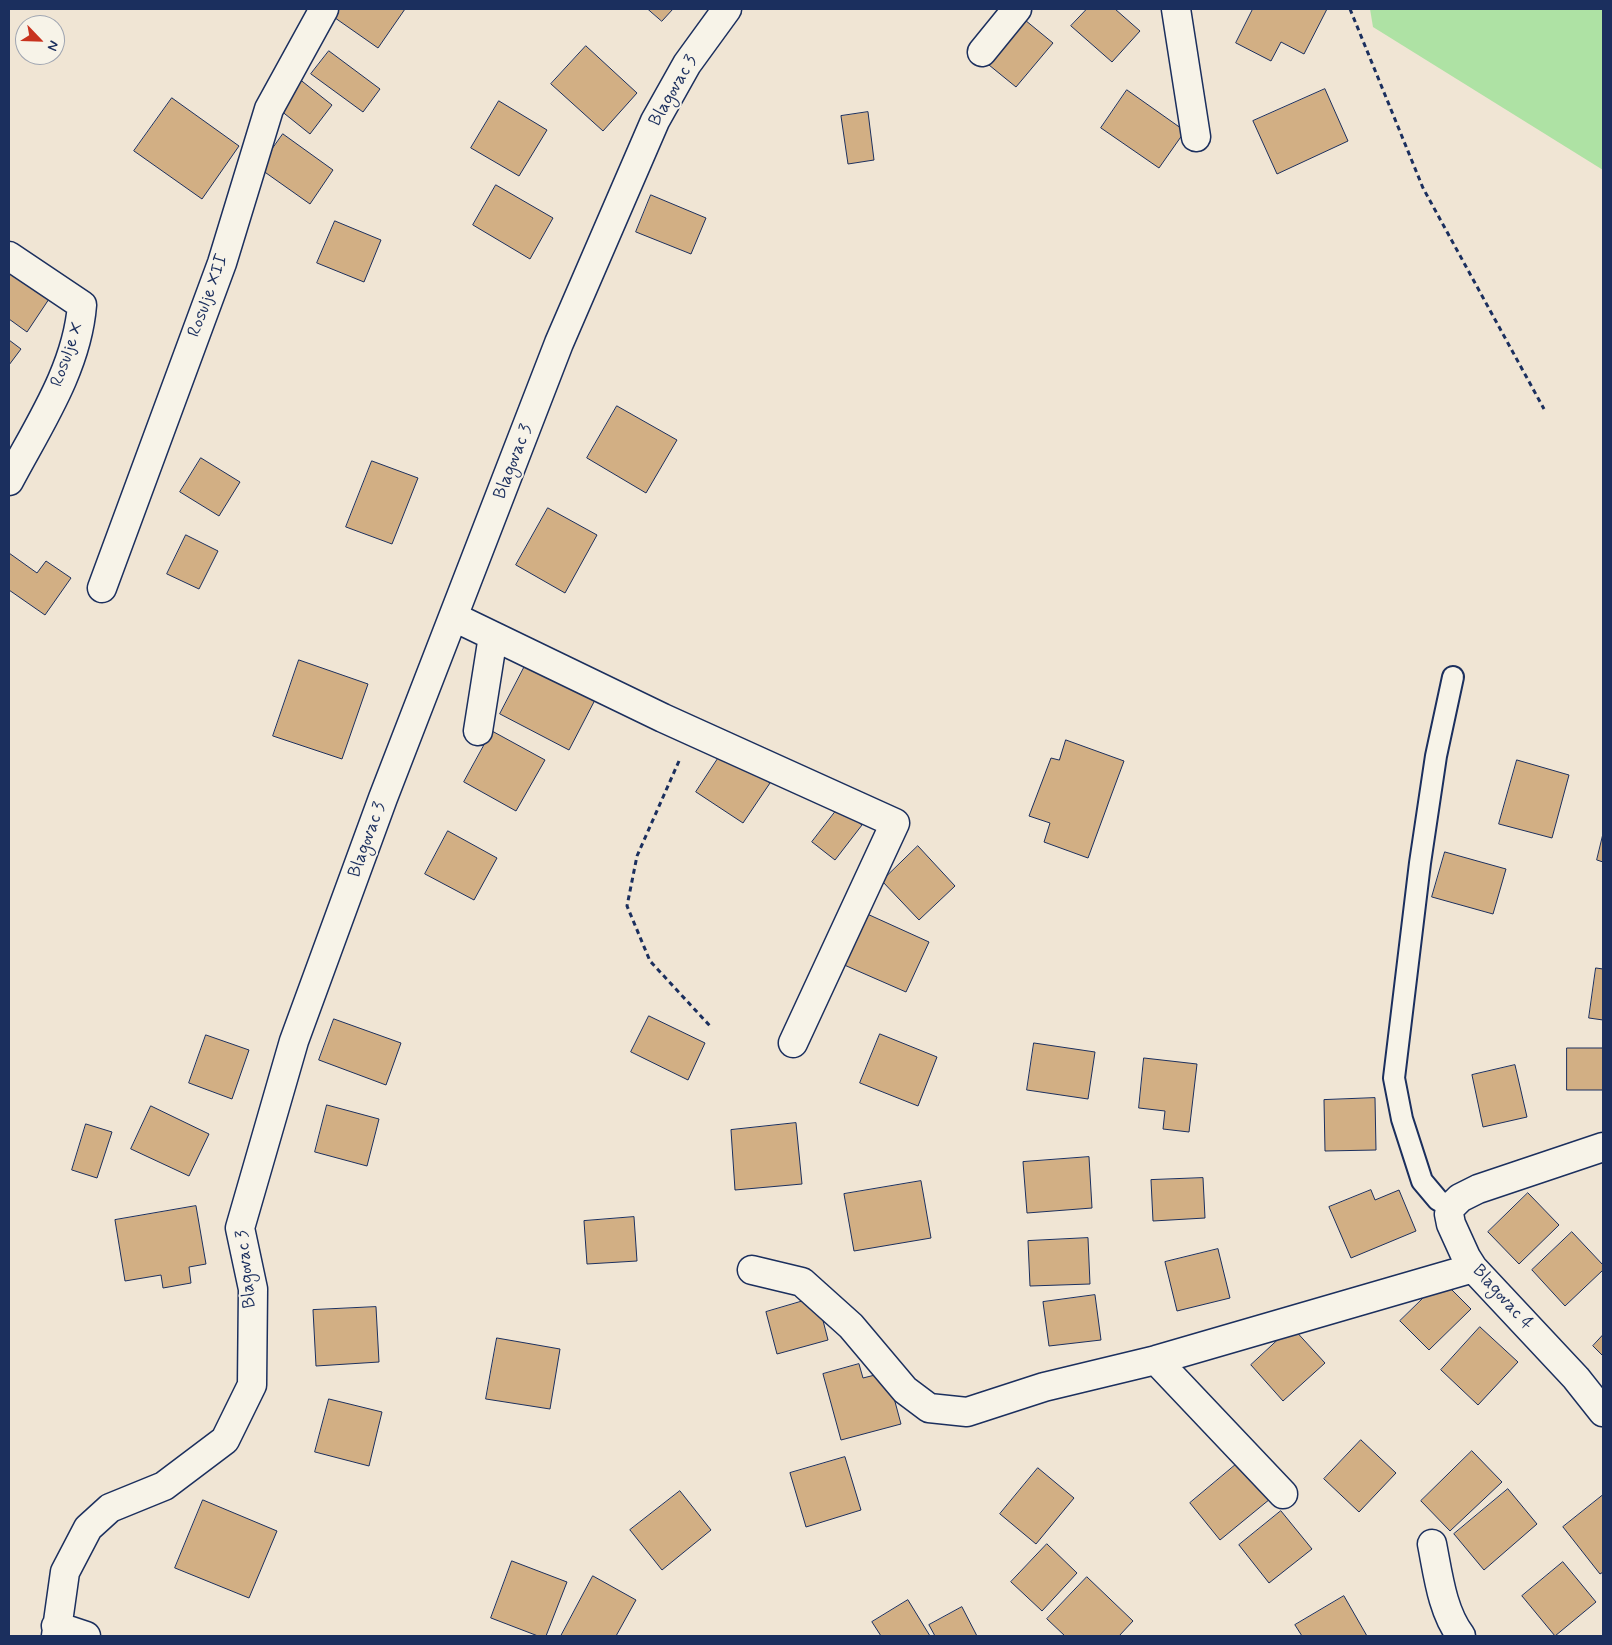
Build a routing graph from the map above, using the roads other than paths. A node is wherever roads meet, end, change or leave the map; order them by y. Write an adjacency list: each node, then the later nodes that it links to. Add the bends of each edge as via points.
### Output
1 (324, 9): 9 (street, Rosulje XII, via 269,109 222,263)
2 (727, 9): 10 (street, Blagovac 3, via 687,64 654,120 559,343)
3 (1018, 9): 5 (street)
4 (1176, 9): 6 (street)
5 (982, 52)
6 (1196, 137)
7 (9, 256): 8 (street, Rosulje X, via 82,305 80,330 64,376)
8 (9, 481)
9 (102, 588)
10 (454, 617): 11 (street); 23 (street, Blagovac 3, via 383,798 294,1041 240,1228 253,1289 252,1385 225,1440 164,1486 110,1508 88,1528 65,1572)
11 (493, 636): 13 (street); 14 (street, via 679,726 895,823)
12 (1453, 677): 16 (lane, via 1436,756 1420,863 1394,1078 1402,1119 1422,1181 1438,1200)
13 (478, 731)
14 (793, 1043)
15 (1603, 1147): 16 (street, via 1478,1189)
16 (1451, 1207): 17 (street, Blagovac 4, via 1451,1224)
17 (1473, 1268): 19 (street); 20 (street, Blagovac 4, via 1576,1378)
18 (752, 1270): 19 (street, via 802,1282 851,1326 905,1390 929,1408 967,1412 1044,1388)
19 (1156, 1360): 21 (street)
20 (1603, 1412)
21 (1283, 1494)
22 (1432, 1544): 25 (street, via 1440,1588)
23 (56, 1631): 24 (street)
24 (86, 1636)
25 (1461, 1636)

